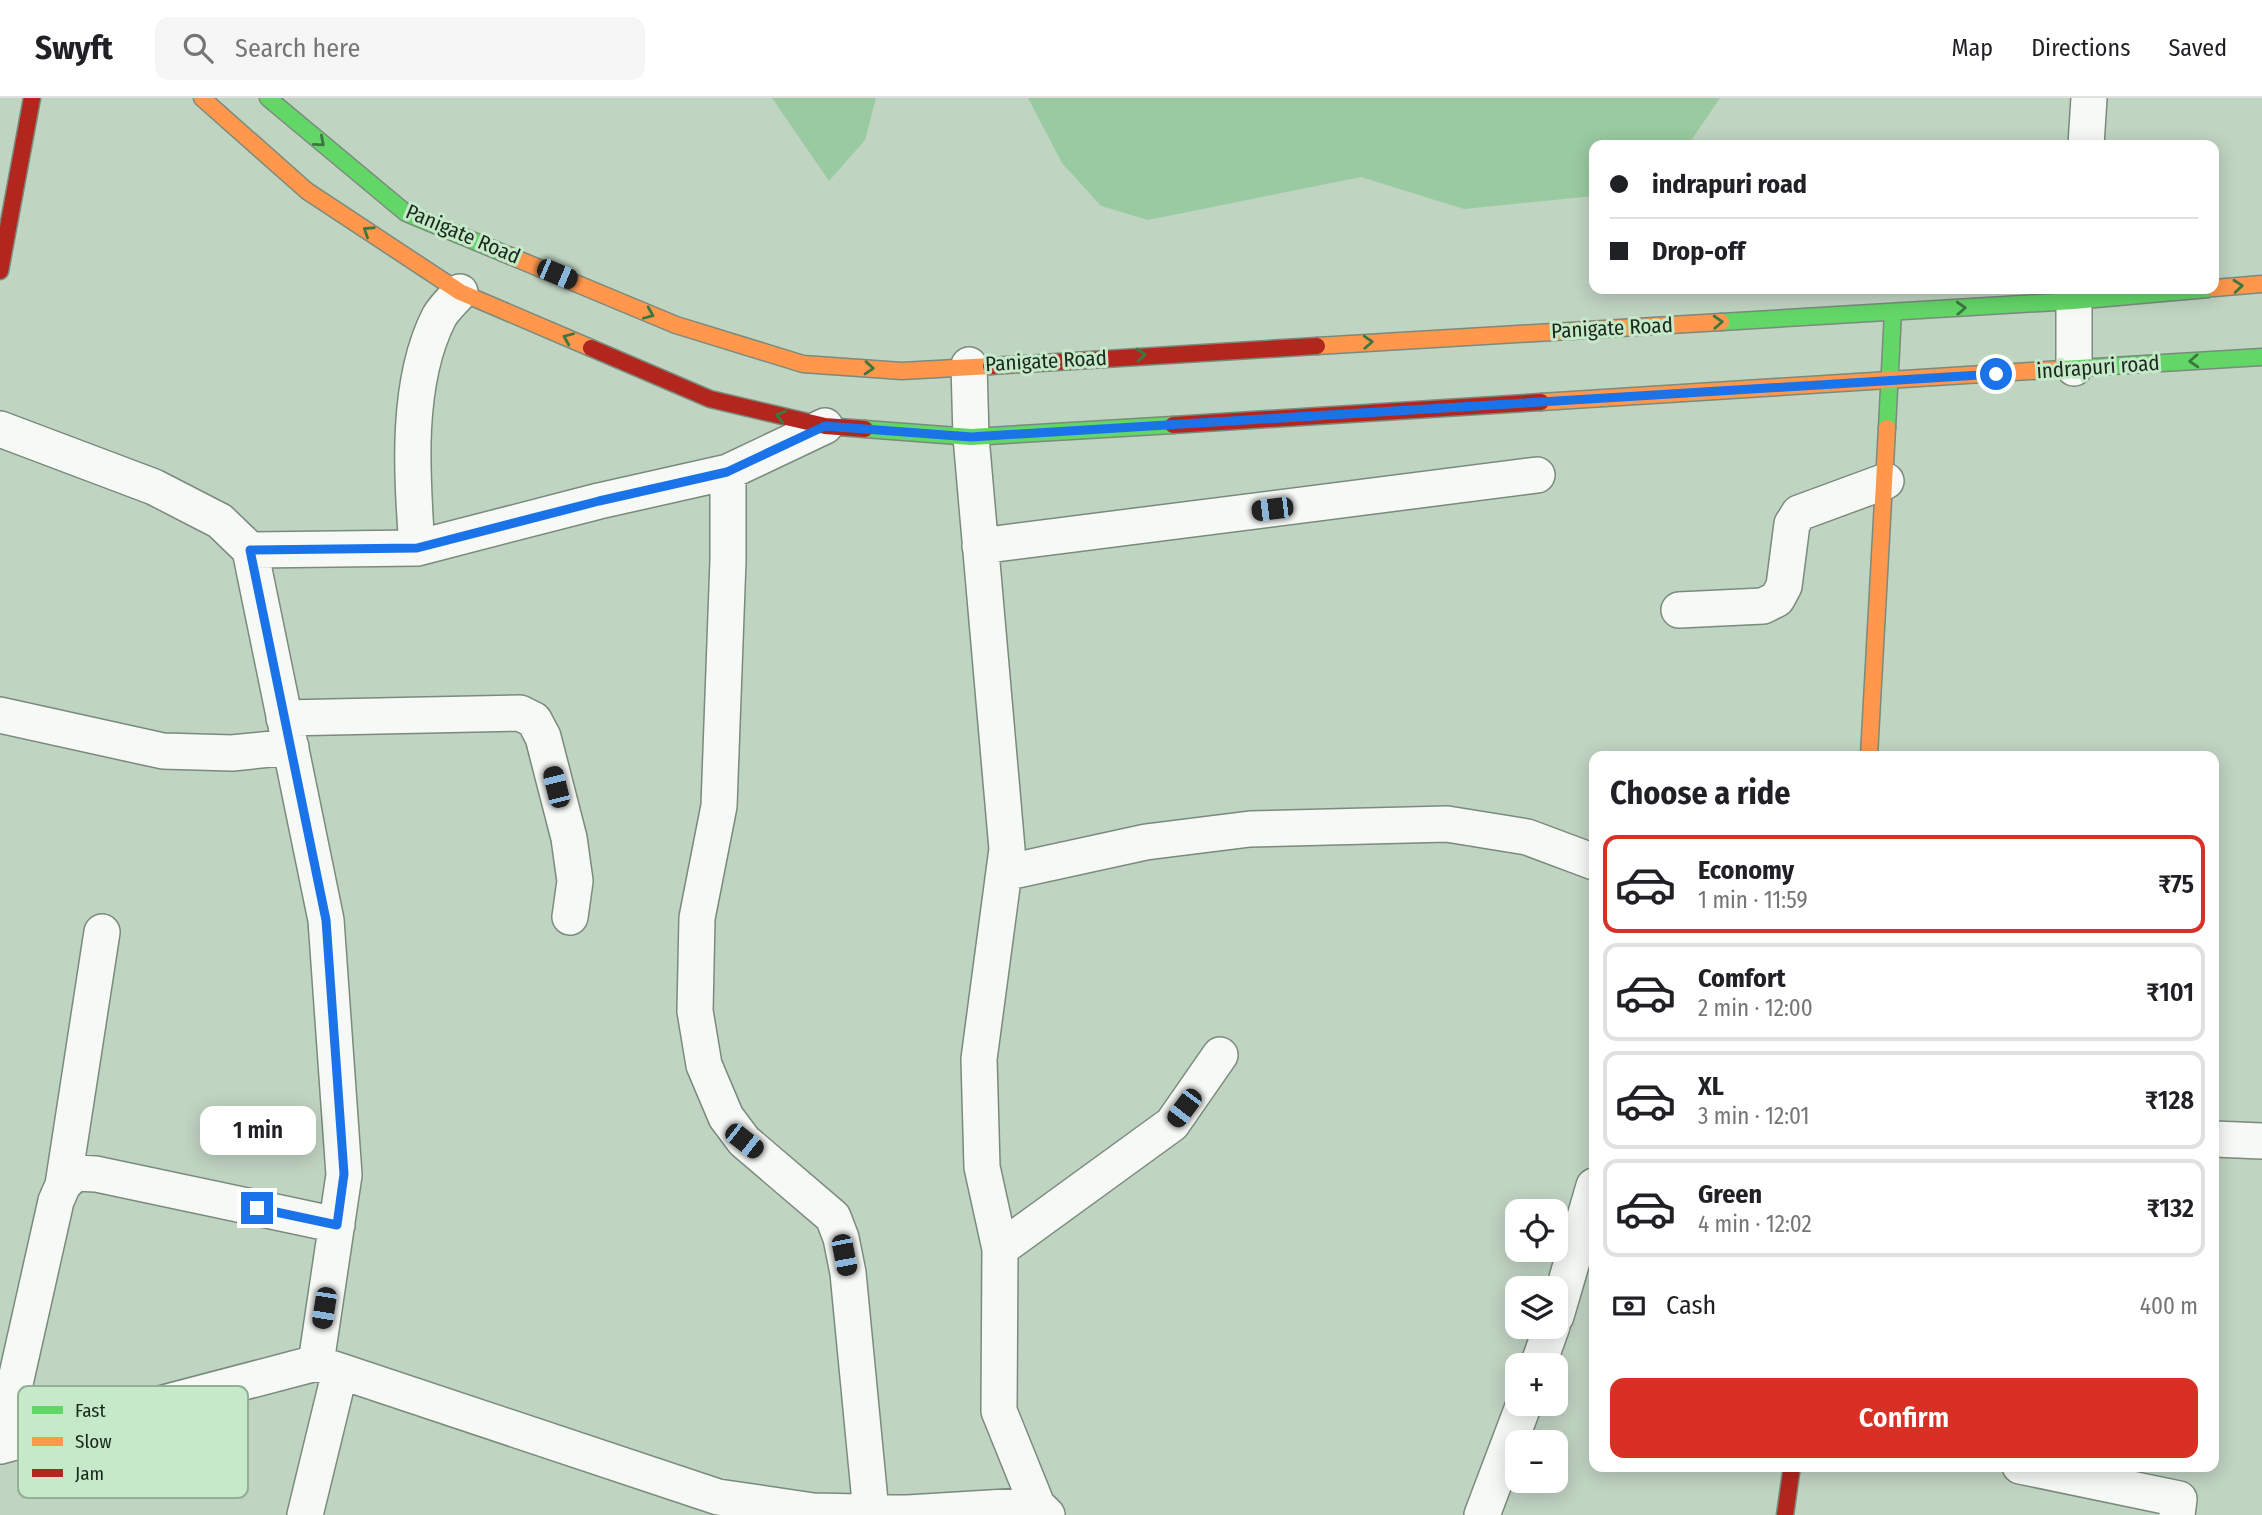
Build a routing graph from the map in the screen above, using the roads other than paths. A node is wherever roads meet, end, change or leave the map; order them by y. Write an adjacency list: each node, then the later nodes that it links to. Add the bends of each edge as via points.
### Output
1 (32, 98): 6 (main road)
2 (202, 98): 9 (main road, one-way to 2, via 307,191)
3 (268, 98): 14 (main road, Panigate Road, one-way to 14, via 406,213 676,325 803,363 902,371)
4 (2088, 98): 5 (street)
5 (2086, 140)
6 (0, 271)
7 (2262, 284): 8 (main road, one-way to 7)
8 (2219, 288)
9 (460, 292): 17 (main road, one-way to 9, via 710,398); 24 (street, via 439,316 421,372 410,451)
10 (2096, 294): 11 (main road)
11 (2073, 295): 12 (main road, one-way to 11); 15 (street)
12 (1893, 312): 14 (main road, Panigate Road, one-way to 12); 16 (main road)
13 (2262, 357): 15 (main road, indrapuri road, one-way to 15)
14 (970, 365): 19 (street)
15 (2074, 368): 16 (main road, indrapuri road)
16 (1892, 382): 19 (main road); 22 (main road)
17 (825, 426): 19 (main road); 20 (street)
18 (0, 429): 25 (street, via 154,487 220,521)
19 (971, 437): 23 (street)
20 (727, 472): 24 (street); 50 (street, via 719,806 697,918 695,1011 704,1065 726,1117 744,1141 833,1217 841,1238)
21 (1537, 475): 23 (street)
22 (1886, 481): 26 (street, via 1799,513 1792,524 1784,586 1777,599 1763,606); 29 (main road)
23 (980, 546): 31 (street, via 1007,849)
24 (417, 548): 25 (street)
25 (250, 550): 28 (street)
26 (1679, 610)
27 (0, 715): 28 (street, via 163,751 232,753)
28 (287, 733): 32 (street, via 520,713 534,720 543,737 569,838 575,881); 39 (street, via 326,920 344,1174)
29 (1869, 751)
30 (1589, 860): 31 (street, via 1527,837 1447,824 1250,829 1146,842)
31 (1004, 873): 40 (street, via 979,1059 982,1167)
32 (570, 917)
33 (102, 932): 37 (street)
34 (1220, 1055): 40 (street, via 1172,1124)
35 (2219, 1139): 36 (street)
36 (2262, 1141)
37 (63, 1185): 39 (street, via 75,1173 96,1174); 46 (street)
38 (1589, 1203): 41 (street)
39 (337, 1225): 42 (street)
40 (1000, 1249): 49 (street, via 999,1411)
41 (1568, 1276)
42 (328, 1367): 43 (street); 50 (street, via 718,1497 813,1511); 51 (street)
43 (248, 1386)
44 (1519, 1416): 52 (street)
45 (18, 1442): 46 (street)
46 (0, 1446)
47 (1791, 1472): 53 (main road)
48 (2049, 1472): 54 (street, via 2179,1499)
49 (1042, 1510): 50 (street)
50 (871, 1512)
51 (305, 1515)
52 (1482, 1515)
53 (1785, 1515)
54 (2176, 1515)

